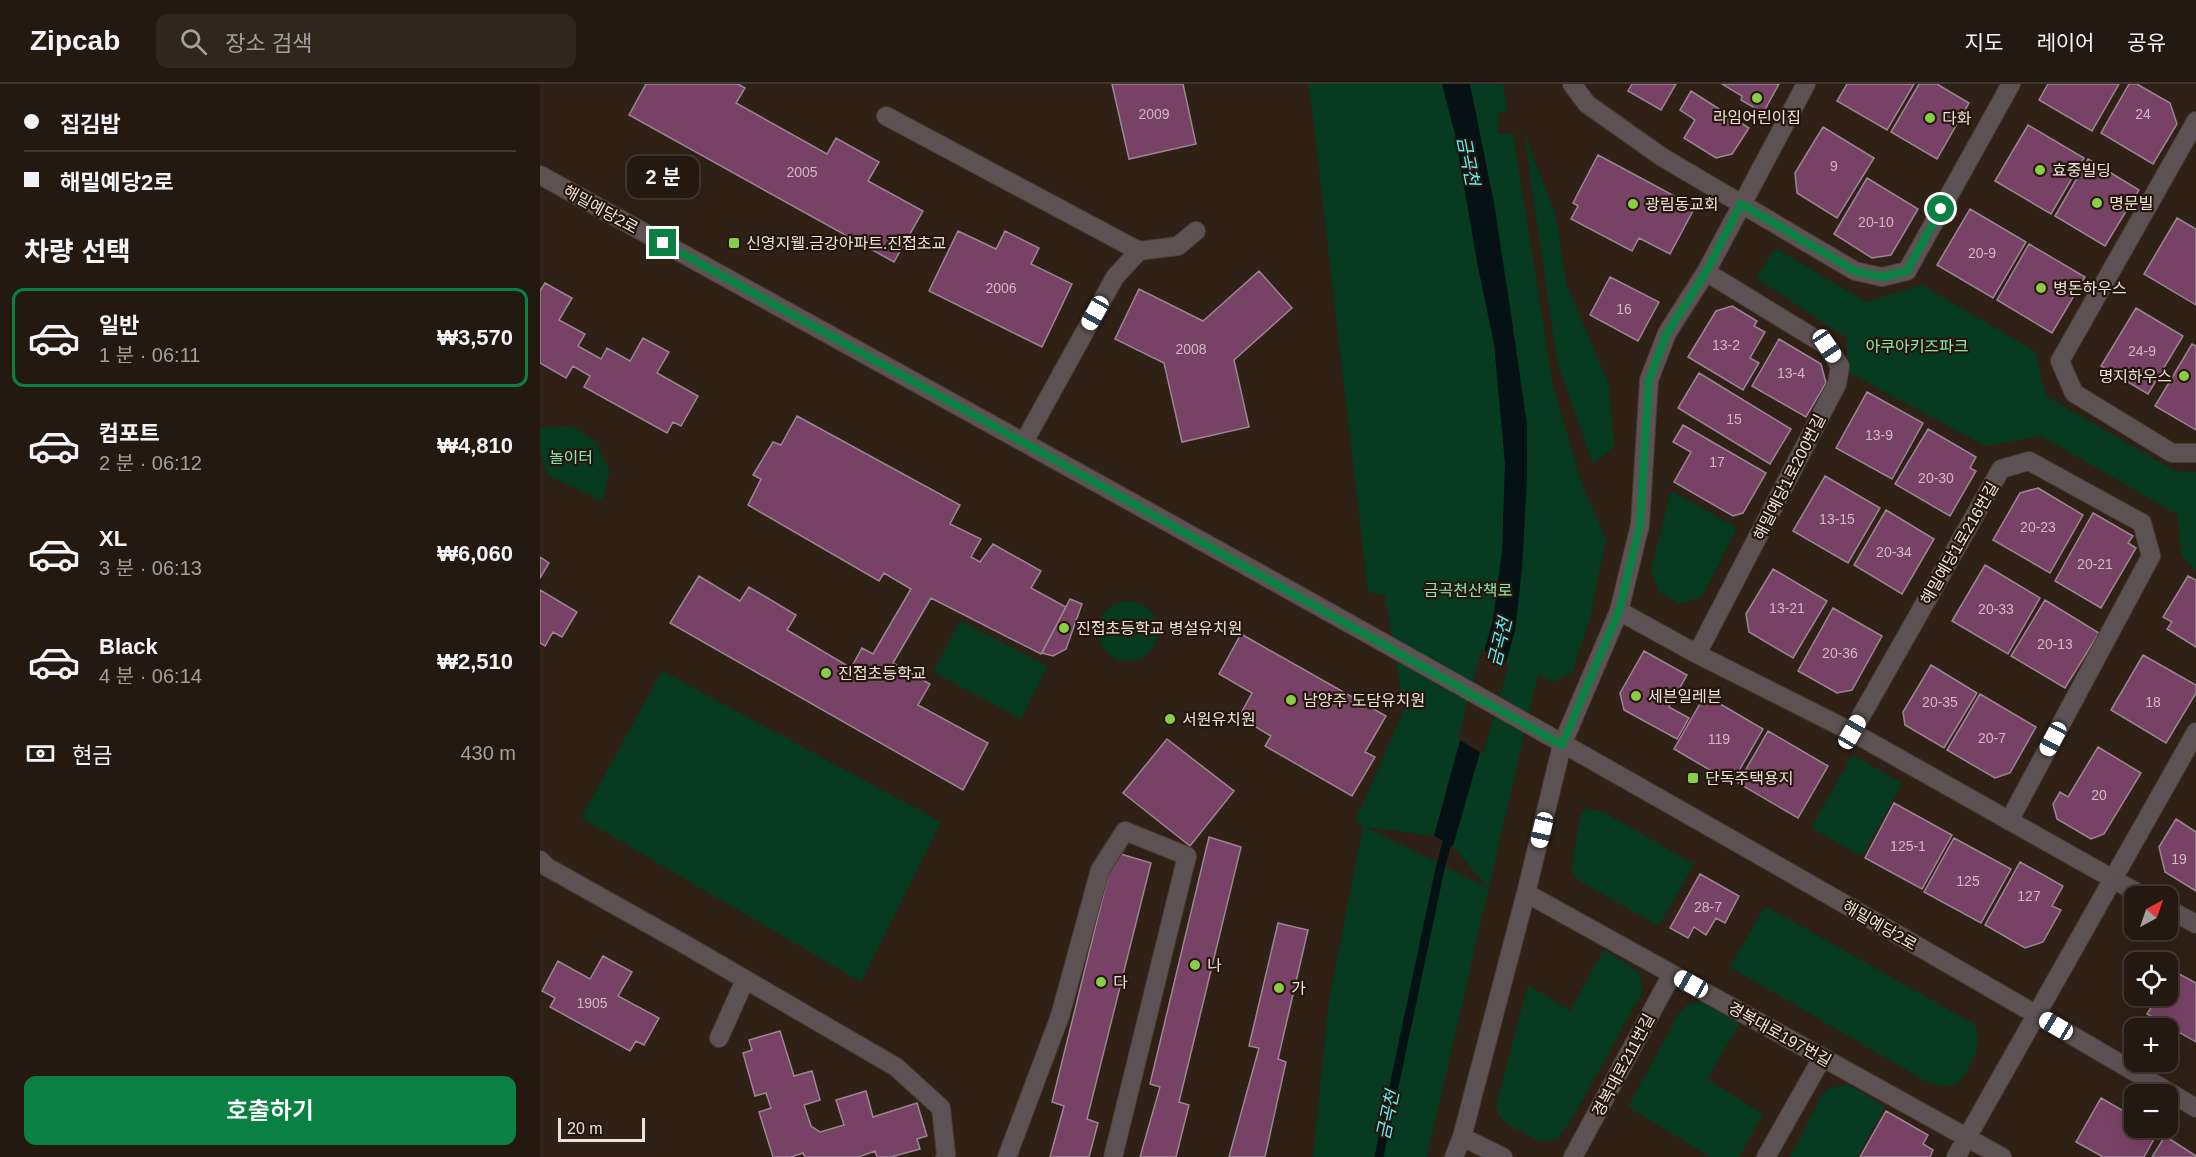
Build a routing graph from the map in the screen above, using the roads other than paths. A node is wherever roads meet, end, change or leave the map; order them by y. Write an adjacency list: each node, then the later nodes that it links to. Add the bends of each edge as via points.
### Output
1 (1572, 84): 7 (street, via 1587,104 1662,157)
2 (1806, 84): 7 (street)
3 (2011, 84): 7 (street, via 1907,271 1882,277 1855,271)
4 (886, 116): 9 (street)
5 (2196, 121): 12 (street, via 2060,361 2074,393 2172,453)
6 (540, 175): 11 (street, 해밀예당2로)
7 (1741, 204): 10 (street)
8 (1196, 231): 9 (street, via 1178,246)
9 (1139, 250): 11 (street, via 1116,277)
10 (1706, 272): 13 (street, via 1667,333 1649,380 1640,525); 14 (street, 해밀예당1로200번길, via 1827,346 1840,366 1837,384)
11 (1024, 442): 17 (street, 해밀예당2로)
12 (2196, 453)
13 (1619, 611): 14 (street); 17 (street)
14 (1697, 654): 15 (street)
15 (1852, 732): 18 (street); 18 (street, 해밀예당1로216번길, via 2001,469 2029,460 2121,512 2142,524 2151,556)
16 (2196, 732): 20 (street)
17 (1562, 745): 22 (street); 27 (street, 해밀예당2로)
18 (2009, 821): 20 (street)
19 (542, 869): 26 (street)
20 (2113, 880): 21 (street); 27 (street)
21 (2124, 886)
22 (1526, 893): 25 (street, 경복대로197번길); 31 (street)
23 (2178, 914): 24 (street)
24 (2196, 924)
25 (1672, 974): 29 (street, 경복대로197번길); 38 (street, 경복대로211번길)
26 (745, 980): 28 (street); 33 (street, via 896,1067 940,1108)
27 (2036, 1014): 30 (street, 해밀예당2로); 32 (street)
28 (719, 1038)
29 (1822, 1058): 32 (street, 경복대로197번길); 39 (street)
30 (2196, 1108)
31 (1462, 1137): 36 (street); 37 (street)
32 (1966, 1138): 40 (street); 41 (street, 경복대로197번길)
33 (945, 1157)
34 (1007, 1157): 35 (street, via 1060,1016 1101,870 1125,831 1186,856)
35 (1113, 1157)
36 (1454, 1157)
37 (1503, 1157)
38 (1573, 1157)
39 (1766, 1157)
40 (1956, 1157)
41 (2002, 1157)

